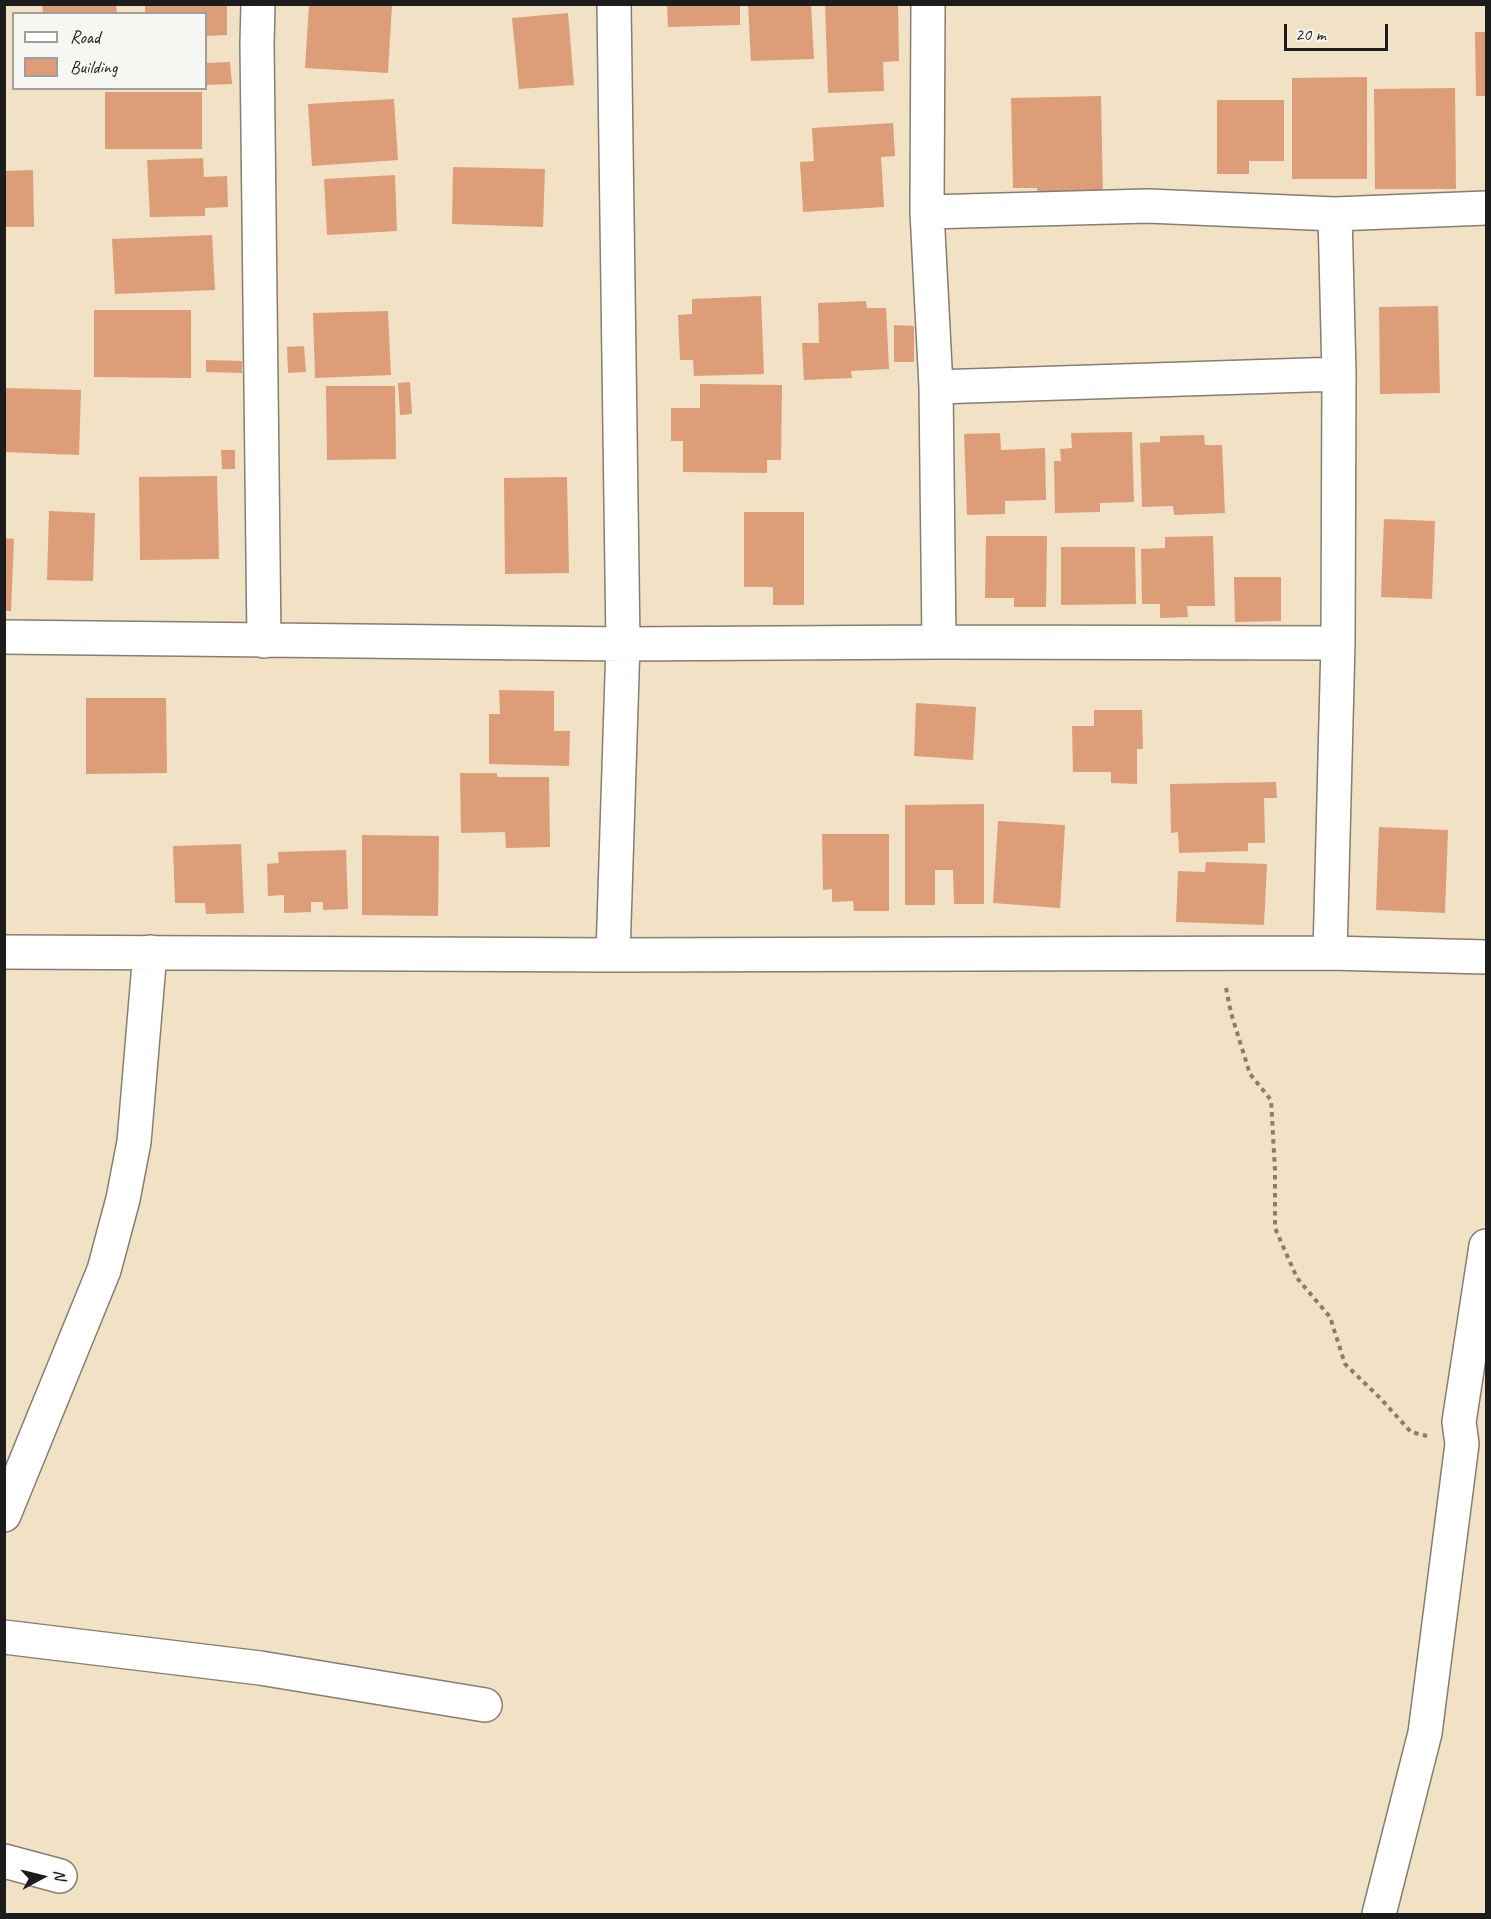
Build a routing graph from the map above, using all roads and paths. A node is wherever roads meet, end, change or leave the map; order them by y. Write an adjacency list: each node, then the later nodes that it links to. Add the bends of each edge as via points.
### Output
1 (258, 4): 10 (street)
2 (614, 4): 13 (street)
3 (928, 4): 5 (street)
4 (1486, 208): 6 (street)
5 (927, 213): 6 (street, via 1148,206); 8 (street)
6 (1335, 214): 7 (street)
7 (1339, 374): 8 (street); 12 (street)
8 (936, 387): 11 (street)
9 (4, 637): 10 (street)
10 (264, 640): 13 (street)
11 (939, 642): 12 (street); 13 (street)
12 (1338, 643): 16 (street)
13 (622, 644): 18 (street)
14 (4, 952): 15 (street)
15 (150, 952): 18 (street); 22 (street, via 134,1142 120,1209 104,1270)
16 (1330, 953): 17 (street); 19 (street)
17 (1220, 954): 18 (street); 21 (path, via 1231,1013 1250,1074 1271,1100 1275,1228 1297,1278 1330,1317 1345,1364 1411,1432)
18 (613, 955)
19 (1486, 957)
20 (1486, 1246): 21 (street, via 1459,1422)
21 (1462, 1444): 27 (street, via 1425,1733)
22 (4, 1515)
23 (4, 1637): 24 (street, via 260,1668)
24 (485, 1705)
25 (4, 1862): 26 (street)
26 (60, 1876)
27 (1379, 1914)

